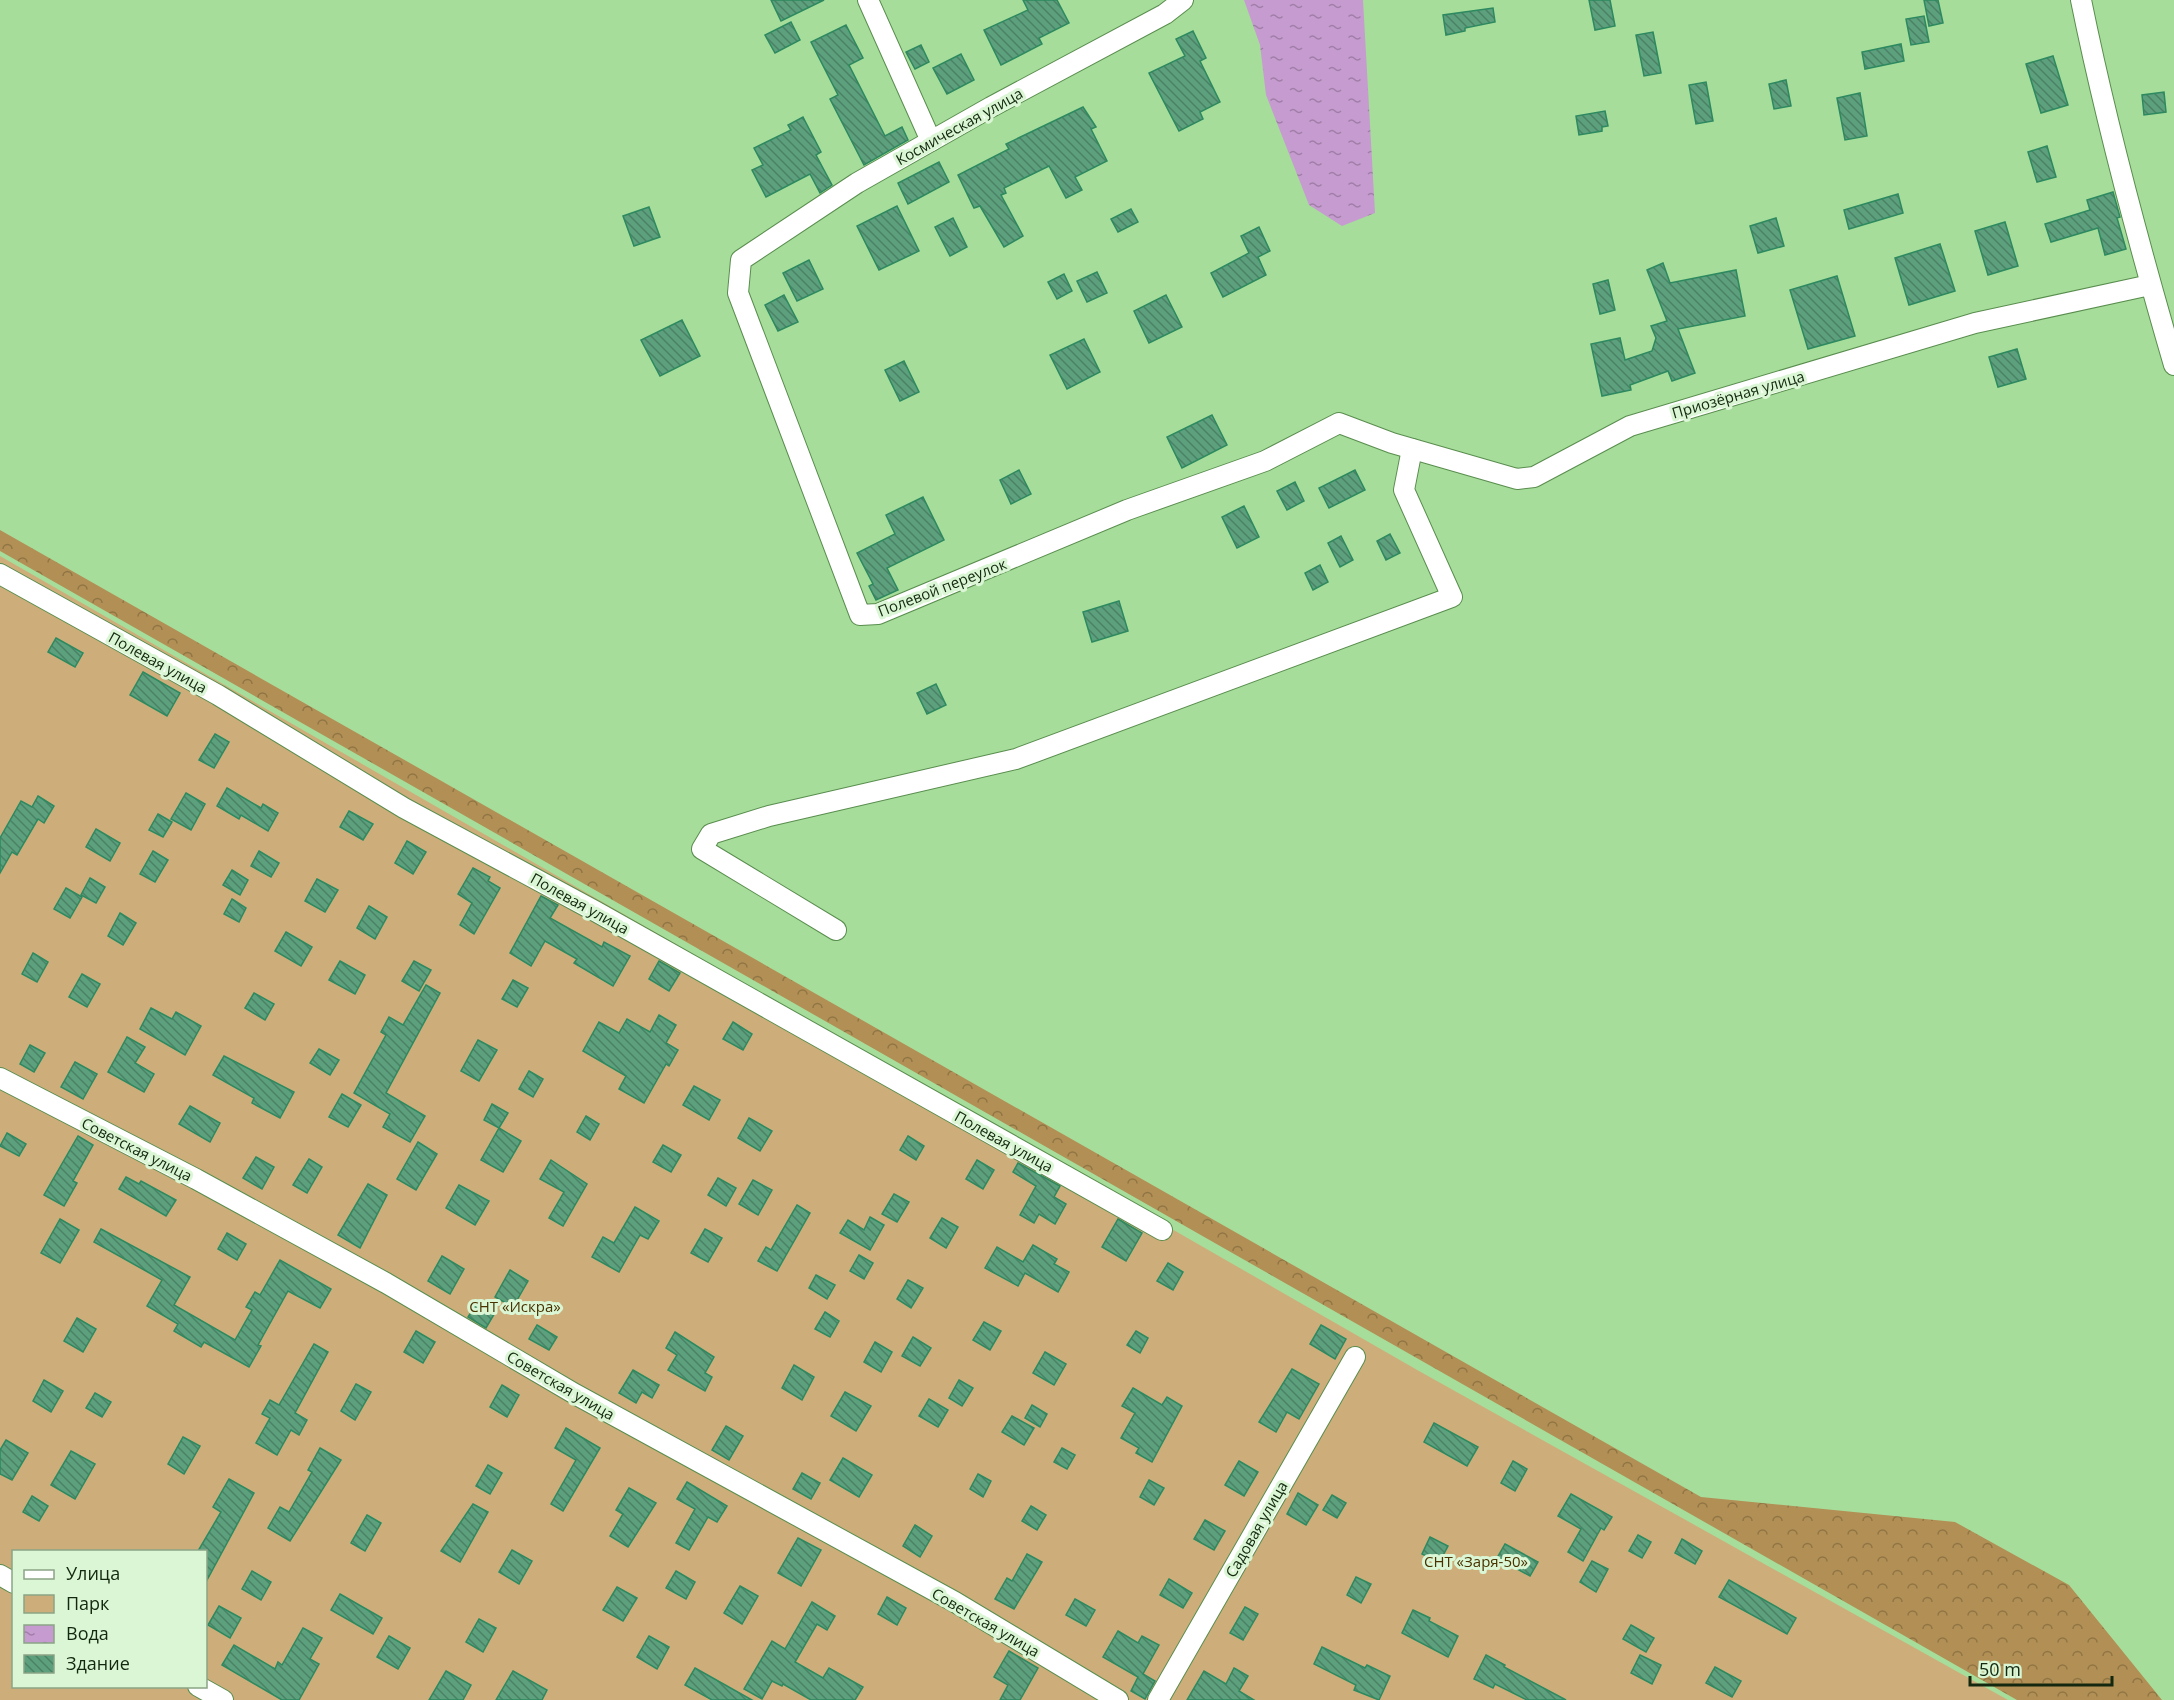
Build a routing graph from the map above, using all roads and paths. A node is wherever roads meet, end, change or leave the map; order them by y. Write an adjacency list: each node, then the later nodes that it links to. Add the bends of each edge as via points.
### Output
1 (868, 0): 4 (street)
2 (1183, 0): 4 (street, Космическая улица, via 1165,14)
3 (2081, 0): 6 (street, via 2098,83)
4 (931, 141): 5 (street, Космическая улица, via 857,183)
5 (741, 260): 8 (street, Полевой переулок, via 738,293 860,615 878,614 1127,510 1265,461)
6 (2150, 285): 7 (street); 9 (street, Приозёрная улица, via 1975,323 1630,426 1534,477 1517,479)
7 (2174, 365)
8 (1339, 423): 9 (street, Приозёрная улица)
9 (1412, 448): 11 (street, via 1404,490 1452,597 1016,759 769,816 711,834 702,849)
10 (0, 574): 13 (street, Полевая улица, via 218,695 404,808)
11 (836, 930)
12 (0, 1078): 17 (street, Советская улица, via 386,1283 575,1394 955,1602)
13 (1162, 1230)
14 (1355, 1357): 18 (street, Садовая улица)
15 (202, 1688): 16 (street)
16 (223, 1700)
17 (1118, 1700)
18 (1158, 1700)

